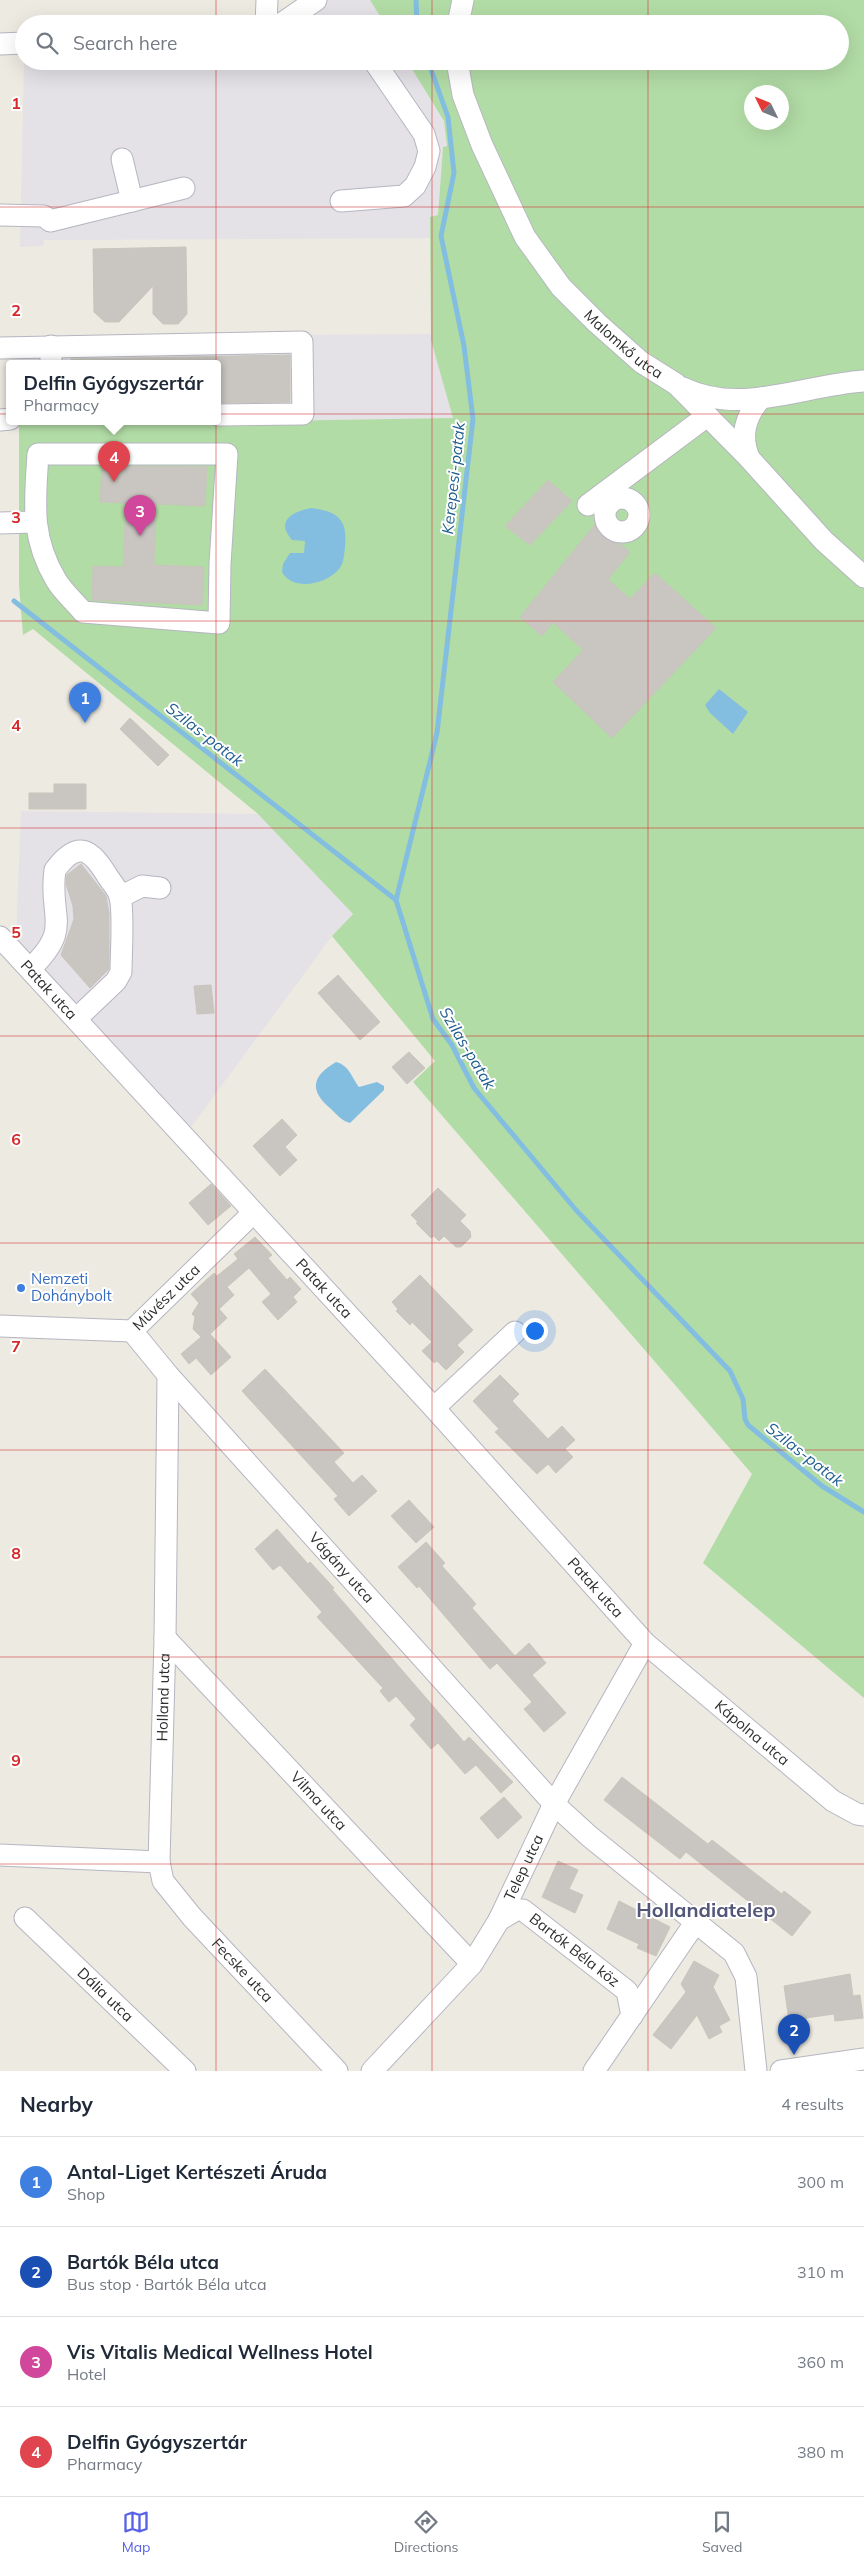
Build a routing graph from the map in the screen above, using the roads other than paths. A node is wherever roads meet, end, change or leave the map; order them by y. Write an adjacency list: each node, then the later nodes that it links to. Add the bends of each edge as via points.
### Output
1 (267, 0): 4 (street)
2 (316, 0): 5 (street)
3 (463, 0): 6 (street)
4 (266, 15)
5 (294, 15)
6 (460, 15)
7 (15, 43): 8 (street)
8 (0, 44)
9 (380, 70): 13 (street, via 424,134 429,151 425,167 415,186 404,196)
10 (459, 70): 19 (street, Malomkő utca, via 463,95 482,145 524,237 561,287 597,323 641,362)
11 (122, 159): 14 (street)
12 (184, 188): 14 (street)
13 (341, 200)
14 (132, 201): 15 (street, via 50,220 44,216)
15 (0, 215)
16 (0, 348): 17 (street)
17 (51, 354): 21 (street, via 302,342 303,414)
18 (864, 382): 20 (street)
19 (676, 384): 20 (street, via 718,399); 22 (street, Malomkő utca)
20 (760, 398): 23 (street, via 750,412 744,432)
21 (221, 415)
22 (707, 416): 23 (street, Malomkő utca); 24 (street, via 609,497)
23 (749, 458): 27 (street, Malomkő utca, via 824,541)
24 (588, 505)
25 (34, 522): 25 (street, via 38,454 227,454 219,623 84,612 56,581); 26 (street)
26 (0, 523)
27 (864, 577)
28 (160, 888): 29 (street, via 142,886)
29 (120, 897): 31 (street, via 97,859 80,850 70,854 55,870 58,924 52,943); 32 (street, via 121,972 116,981)
30 (0, 937): 31 (street, Patak utca)
31 (30, 969): 32 (street, Patak utca)
32 (76, 1019): 33 (street, Patak utca)
33 (253, 1213): 35 (street, Művész utca); 38 (street, Patak utca)
34 (0, 1326): 35 (street, Művész utca)
35 (132, 1331): 37 (street, Vágány utca)
36 (515, 1332): 38 (street)
37 (168, 1374): 39 (street, Holland utca); 41 (street, Vágány utca)
38 (434, 1408): 40 (street, Patak utca)
39 (165, 1638): 44 (street, Holland utca); 48 (street, Vilma utca)
40 (645, 1643): 41 (street, Telep utca); 42 (street, Kápolna utca, via 833,1801)
41 (554, 1804): 46 (street, Telep utca); 47 (street, Vágány utca)
42 (864, 1815)
43 (0, 1855): 44 (street)
44 (159, 1862): 52 (street, Fecske utca, via 164,1881 192,1917)
45 (25, 1918): 51 (street, Dália utca)
46 (499, 1920): 48 (street, Telep utca); 49 (street, Bartók Béla köz, via 516,1910 523,1910 627,1991)
47 (695, 1923): 49 (street); 55 (street, Vágány utca, via 734,1953 741,1964 746,1977)
48 (472, 1964): 53 (street, Telep utca)
49 (632, 2016): 54 (street)
50 (864, 2059): 56 (street)
51 (185, 2071)
52 (337, 2071)
53 (372, 2071)
54 (594, 2071)
55 (756, 2071)
56 (781, 2071)

